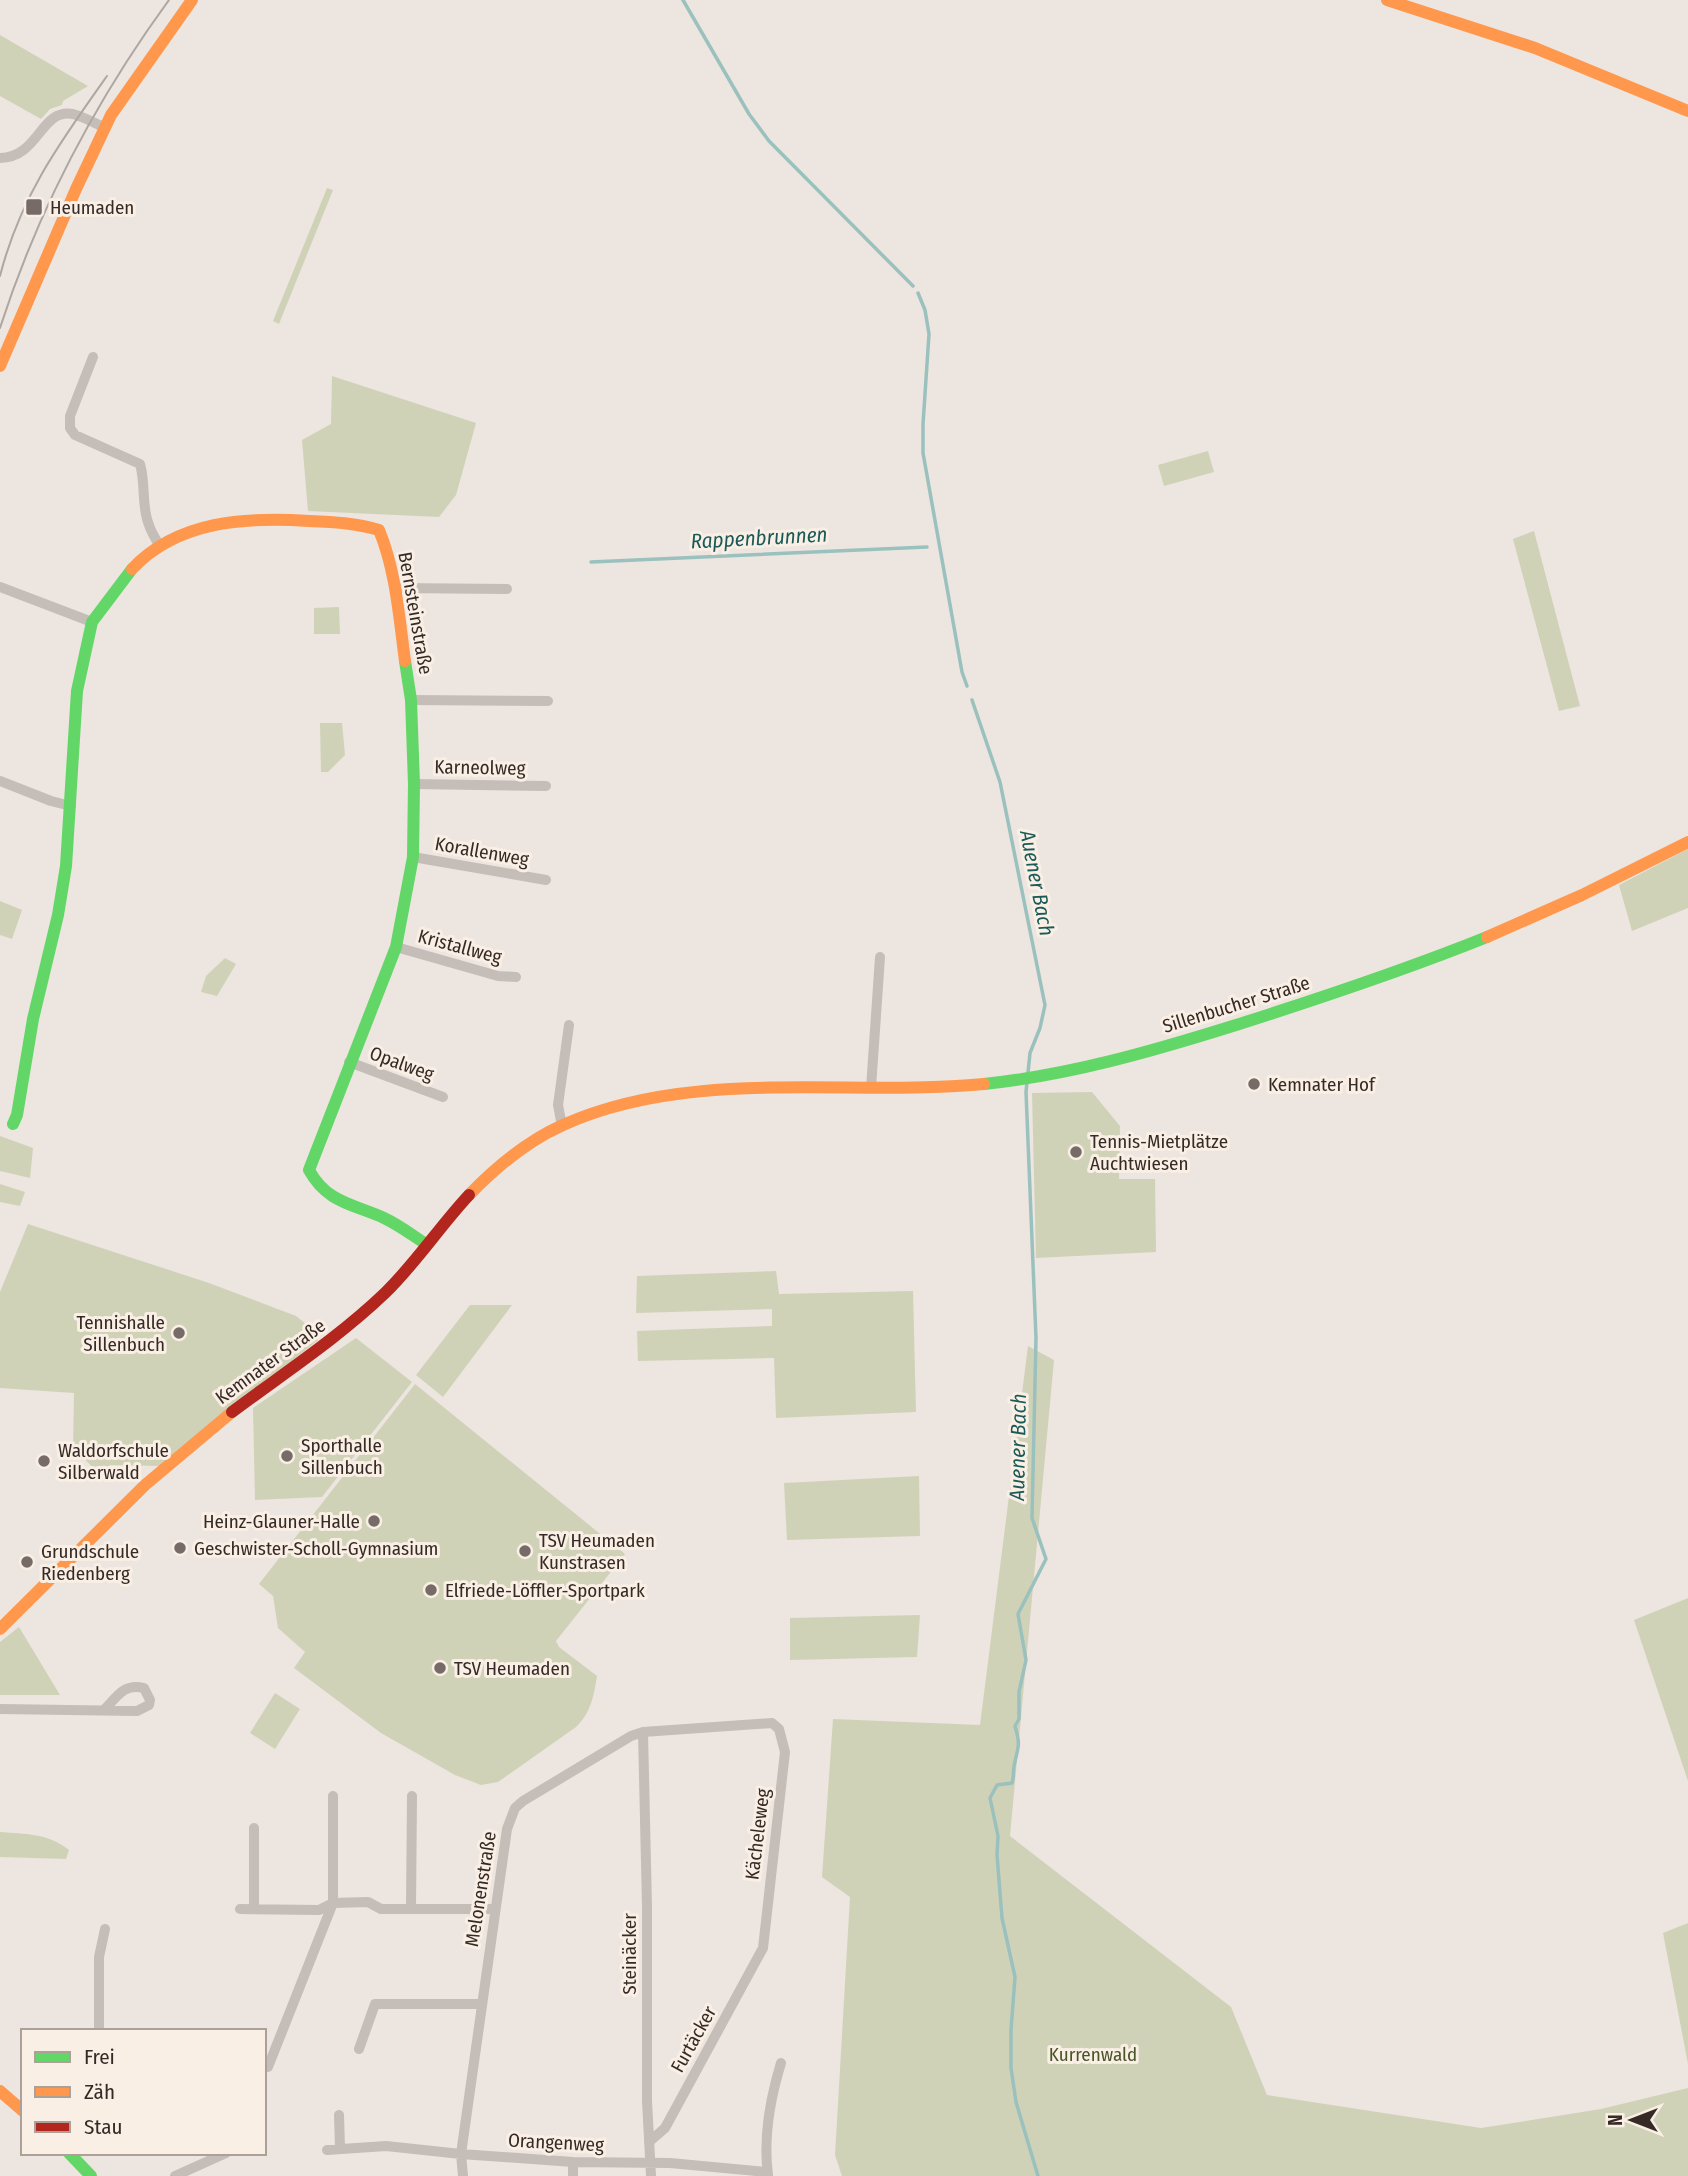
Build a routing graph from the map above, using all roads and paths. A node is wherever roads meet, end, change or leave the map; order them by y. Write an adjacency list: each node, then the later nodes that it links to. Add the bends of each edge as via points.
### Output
1 (192, 0): 4 (street)
2 (1387, 0): 3 (street, via 1535,48)
3 (1688, 111)
4 (104, 128): 5 (street, via 75,115 58,115 25,150); 7 (street)
5 (0, 158)
6 (93, 357): 8 (street, via 70,416 70,428 75,435 140,464 148,525)
7 (0, 366)
8 (159, 545): 10 (street, Bernsteinstraße, via 197,528 226,522 273,519 360,524 379,530); 12 (street, Bernsteinstraße, via 125,576)
9 (0, 587): 12 (street)
10 (395, 588): 11 (street); 13 (street, Bernsteinstraße)
11 (507, 589)
12 (92, 622): 18 (street, Bernsteinstraße, via 77,691)
13 (411, 700): 14 (street); 16 (street, Bernsteinstraße)
14 (548, 701)
15 (0, 781): 18 (street)
16 (414, 784): 17 (street, Karneolweg); 20 (street, Bernsteinstraße)
17 (545, 786)
18 (71, 806): 30 (street, Bernsteinstraße, via 58,915)
19 (1688, 842): 27 (street, Sillenbucher Straße, via 1464,946 1306,1003 1151,1051 1025,1078 958,1086)
20 (412, 857): 21 (street, Korallenweg); 22 (street, Bernsteinstraße)
21 (545, 880)
22 (396, 947): 24 (street, Kristallweg); 26 (street, Bernsteinstraße)
23 (880, 957): 27 (street)
24 (516, 977)
25 (569, 1025): 31 (street, via 558,1105)
26 (349, 1062): 29 (street, Opalweg); 32 (street, Bernsteinstraße, via 309,1170 314,1183 324,1194 377,1214)
27 (871, 1087): 28 (street, Sillenbucher Straße)
28 (767, 1089): 31 (street, Kemnater Straße, via 662,1097 613,1107)
29 (443, 1097)
30 (13, 1124)
31 (562, 1126): 32 (street, Kemnater Straße, via 487,1176)
32 (426, 1244): 33 (street, Kemnater Straße, via 389,1289 349,1326 166,1465)
33 (0, 1629)
34 (0, 1709): 35 (street)
35 (105, 1709)
36 (777, 1725): 37 (street, Melonenstraße, via 747,1723); 47 (street, Kächeleweg, via 785,1752)
37 (643, 1732): 45 (street, Melonenstraße, via 515,1808 507,1829); 56 (street, Steinäcker)
38 (333, 1796): 41 (street)
39 (412, 1796): 42 (street)
40 (254, 1828): 44 (street)
41 (333, 1903): 42 (street); 44 (street, via 318,1910); 52 (street)
42 (411, 1908): 45 (street)
43 (240, 1909): 44 (street)
44 (254, 1909)
45 (495, 1909): 48 (street, Melonenstraße)
46 (105, 1929): 49 (street, via 99,1957)
47 (763, 1948): 56 (street, Furtäcker, via 665,2128)
48 (481, 2004): 50 (street, via 375,2004); 59 (street, Melonenstraße)
49 (99, 2029)
50 (359, 2049)
51 (781, 2063): 64 (street, via 771,2096)
52 (268, 2067)
53 (0, 2091): 54 (street)
54 (21, 2110)
55 (339, 2115): 57 (street)
56 (649, 2142): 63 (street, Steinäcker)
57 (340, 2148): 58 (street, Orangenweg); 59 (street, Orangenweg, via 386,2146)
58 (327, 2150)
59 (461, 2154): 62 (street, Orangenweg); 67 (street, Melonenstraße)
60 (72, 2155): 65 (street)
61 (222, 2155): 66 (street)
62 (572, 2162): 63 (street, Orangenweg); 68 (street)
63 (650, 2162): 64 (street, Orangenweg); 69 (street, Steinäcker)
64 (768, 2174)
65 (91, 2176)
66 (175, 2176)
67 (463, 2176)
68 (573, 2176)
69 (651, 2176)

